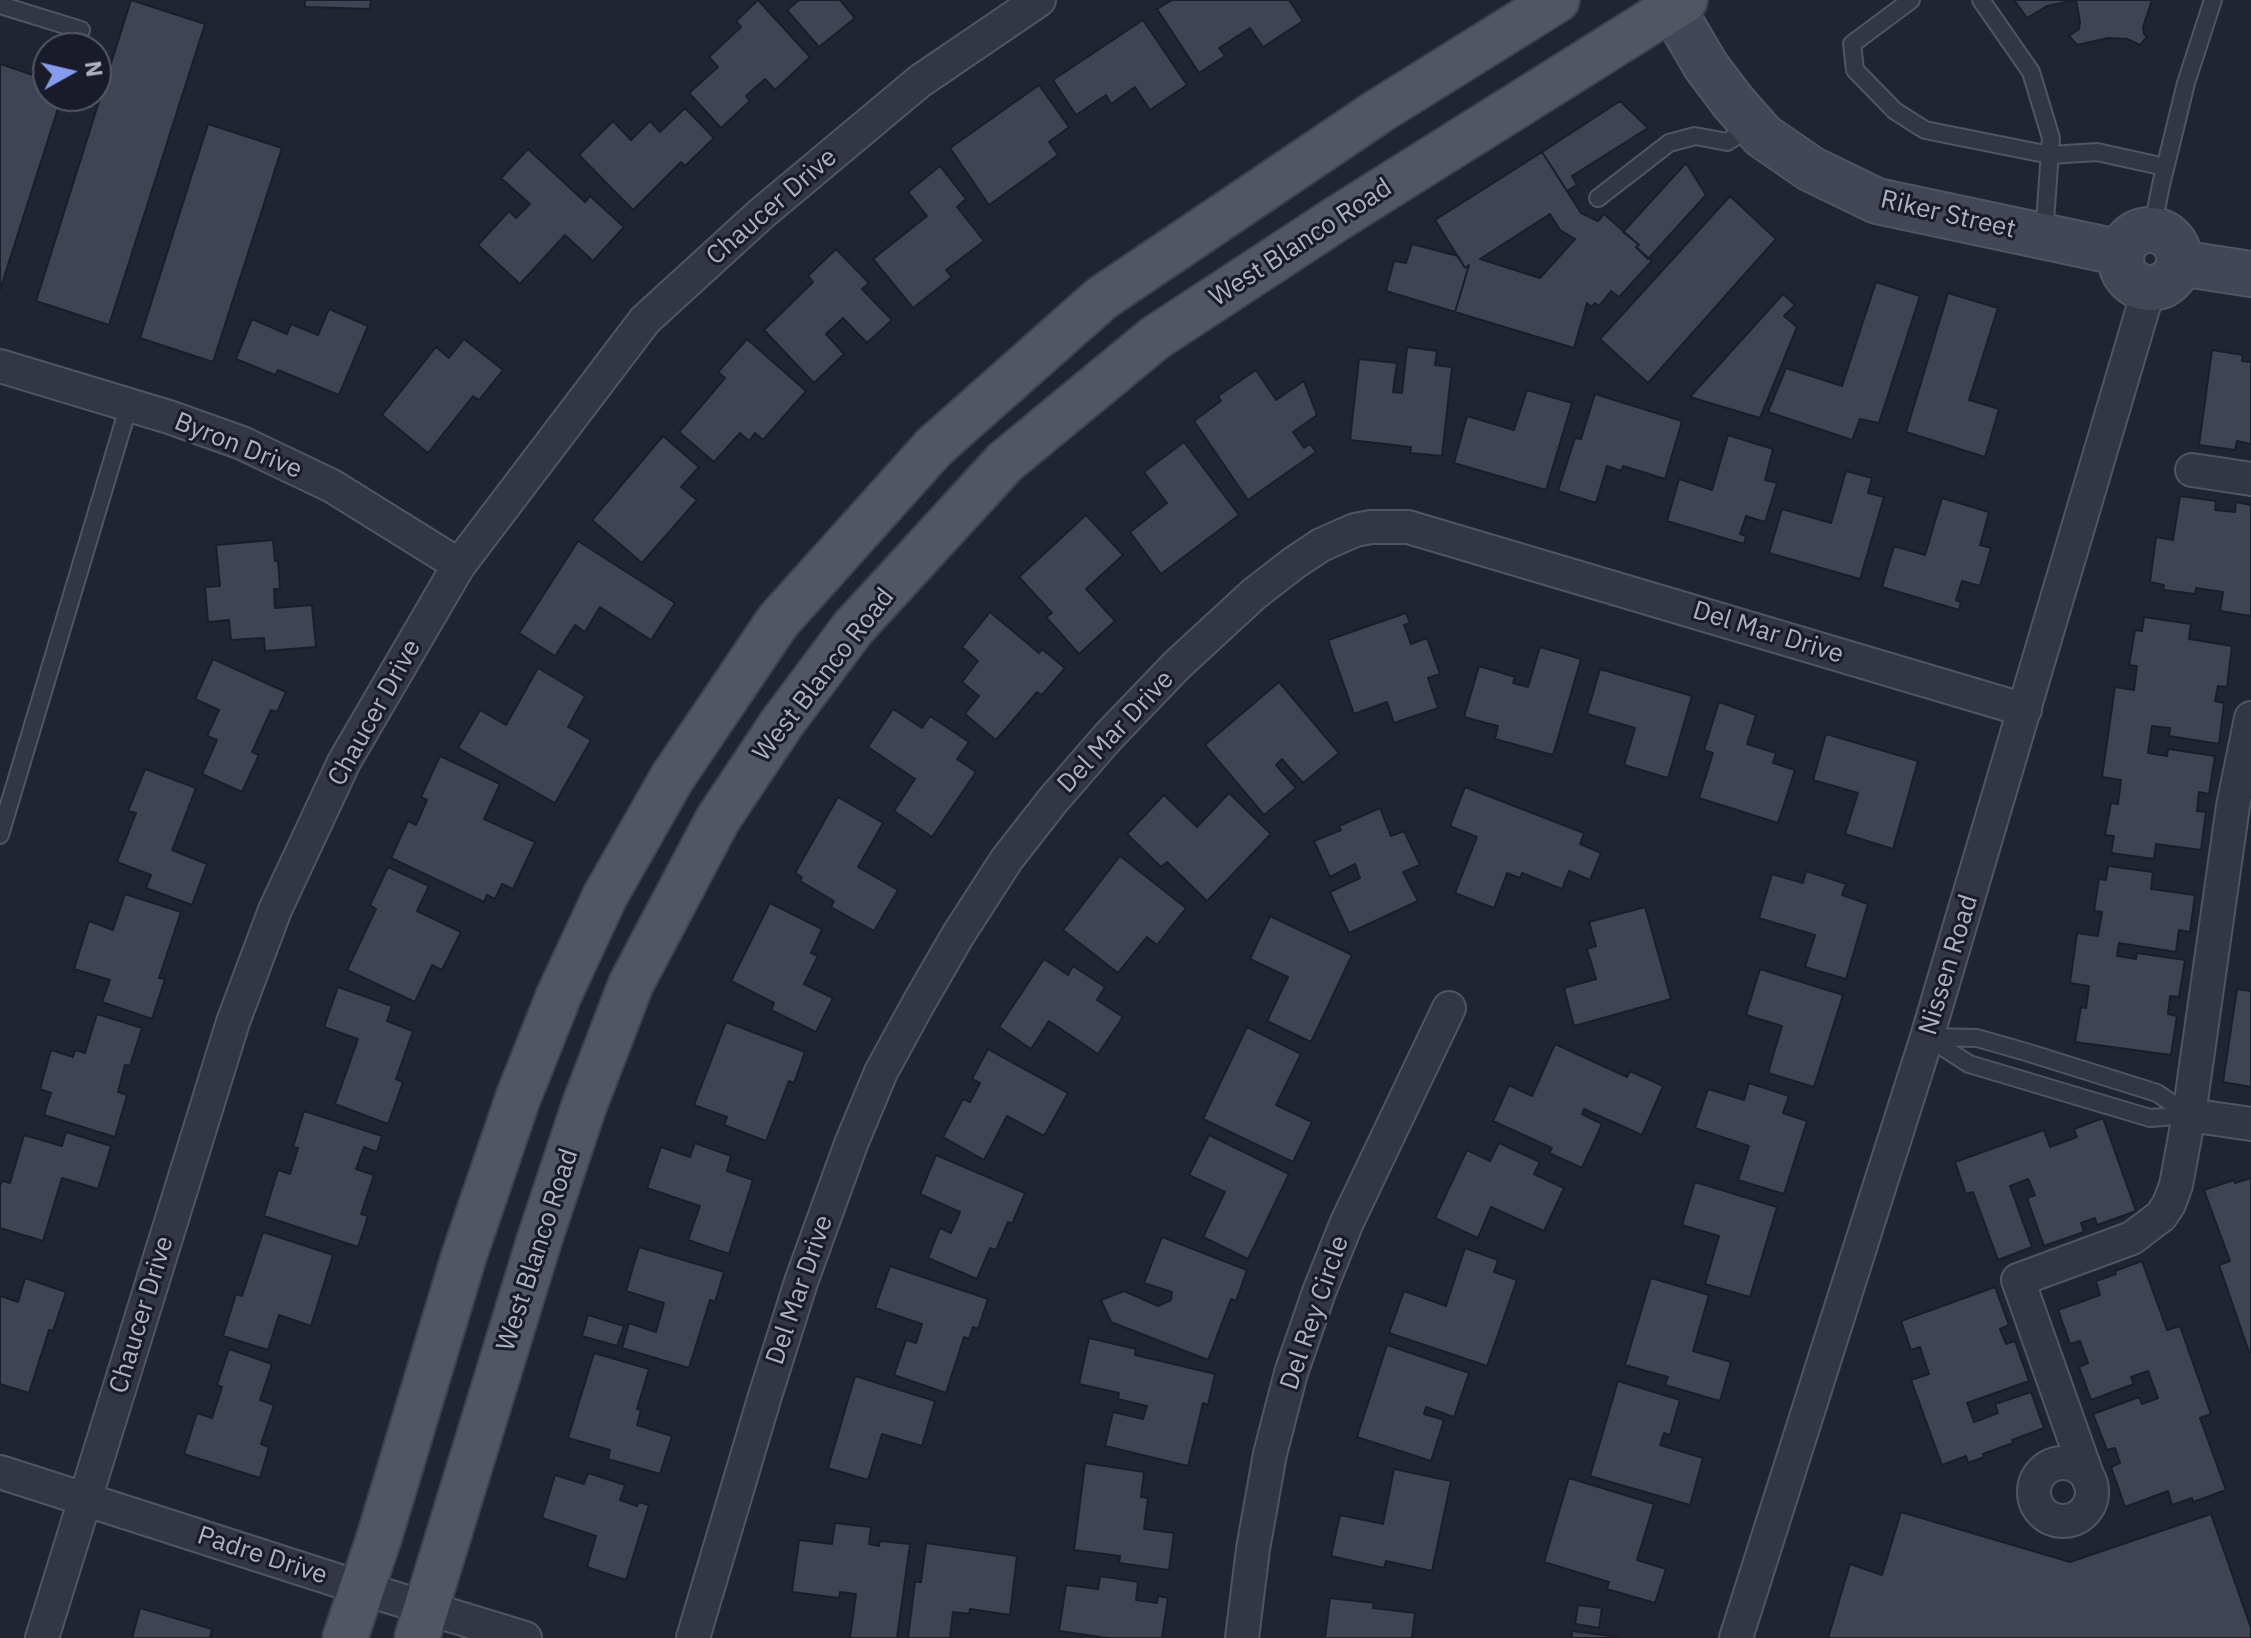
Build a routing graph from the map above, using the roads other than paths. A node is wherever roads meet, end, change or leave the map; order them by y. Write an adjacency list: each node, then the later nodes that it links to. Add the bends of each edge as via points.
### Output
1 (1039, 0): 21 (street, Chaucer Drive, via 920,81 645,320)
2 (1557, 0): 32 (main road, via 1379,111 1102,298 934,447 778,621 672,778 605,896 559,995 468,1242)
3 (1911, 0): 10 (lane, via 1852,44 1855,70 1895,111 1925,130)
4 (1981, 0): 10 (lane, via 2031,72 2051,138)
5 (2213, 0): 11 (lane)
6 (1675, 3): 9 (street, Riker Street, via 1706,66); 33 (main road, West Blanco Road, via 1155,338 1005,462 853,628 718,819 631,984 539,1241)
7 (0, 5): 8 (lane)
8 (81, 30)
9 (1754, 125): 12 (lane, via 1727,142 1695,136 1669,143); 13 (street, Riker Street, via 1811,169 1877,201)
10 (2050, 155): 11 (lane, via 2097,152); 13 (lane)
11 (2165, 167): 14 (lane)
12 (1598, 198)
13 (2044, 237): 14 (street, Riker Street)
14 (2137, 242): 16 (street, via 2170,237 2176,244 2179,254)
15 (2251, 274): 16 (street)
16 (2164, 276): 22 (street, Nissen Road)
17 (0, 366): 18 (street, Byron Drive)
18 (129, 405): 21 (street, Byron Drive, via 242,443 332,486); 24 (lane)
19 (2192, 470): 20 (street)
20 (2251, 479)
21 (459, 565): 31 (street, Chaucer Drive, via 344,762 275,910 233,1022)
22 (2025, 710): 26 (street, Nissen Road); 37 (street, Del Mar Drive, via 1408,527 1355,530 1294,563 1176,666 1054,799 1007,859 917,1006 881,1072 801,1282)
23 (2251, 718): 27 (street, via 2233,806)
24 (0, 835)
25 (1449, 1008): 38 (street, Del Rey Circle, via 1347,1222 1296,1360 1270,1454)
26 (1927, 1037): 27 (lane, via 1977,1038 2026,1052 2157,1093); 27 (lane, via 1969,1064 2150,1118); 39 (street, Nissen Road)
27 (2189, 1115): 28 (street); 30 (street, via 2176,1185 2161,1216 2132,1238 2018,1280)
28 (2251, 1124)
29 (0, 1472): 31 (street, Padre Drive)
30 (2090, 1483)
31 (85, 1499): 32 (street, Padre Drive); 34 (street, Chaucer Drive)
32 (361, 1588): 33 (street, Padre Drive); 35 (main road)
33 (422, 1623): 36 (street, Padre Drive)
34 (42, 1638)
35 (345, 1638)
36 (525, 1638)
37 (693, 1638)
38 (1242, 1638)
39 (1736, 1638)

